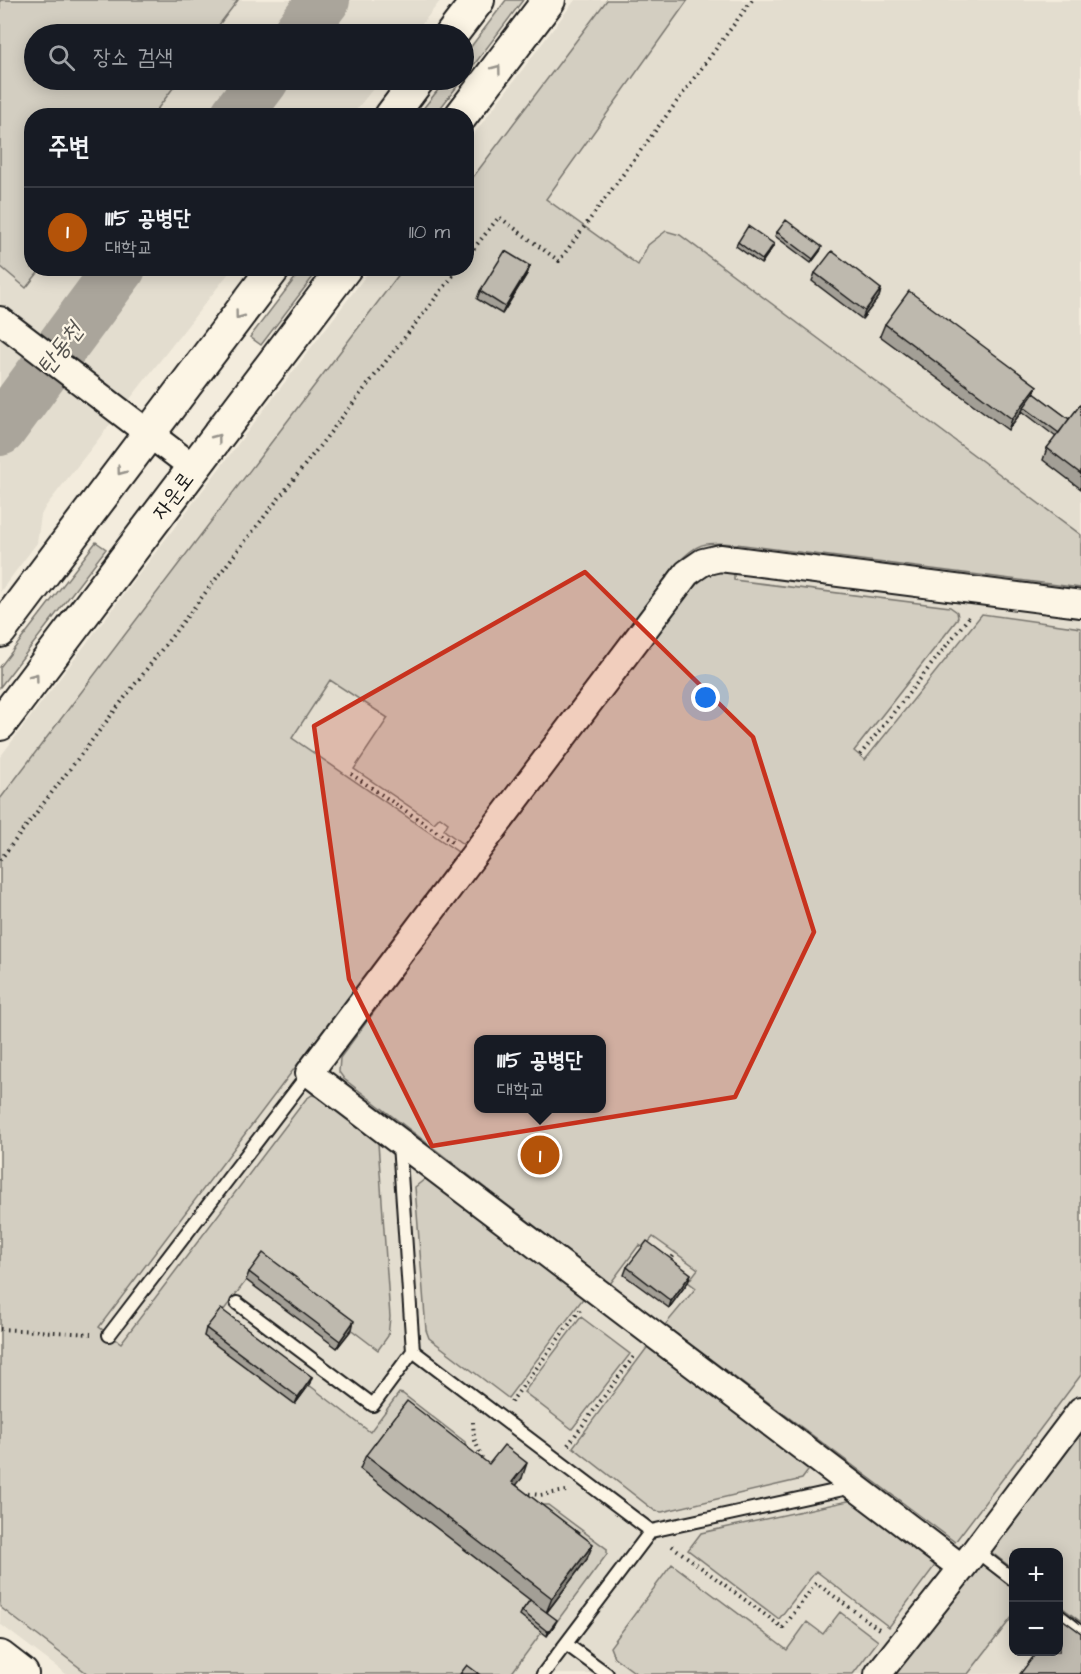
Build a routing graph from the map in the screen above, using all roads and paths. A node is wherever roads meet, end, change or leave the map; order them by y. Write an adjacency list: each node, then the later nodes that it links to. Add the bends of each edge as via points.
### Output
1 (478, 0): 4 (street)
2 (549, 0): 7 (street, one-way to 2)
3 (752, 0): 8 (path, via 559,261 499,217)
4 (460, 24)
5 (410, 90): 6 (street)
6 (397, 108)
7 (467, 108)
8 (474, 248)
9 (268, 276): 13 (street, one-way to 13)
10 (339, 276): 14 (street, 자운로, one-way to 10)
11 (453, 276): 22 (path)
12 (0, 320): 13 (street)
13 (149, 434): 14 (street); 17 (street, one-way to 17)
14 (194, 468): 18 (street, 자운로, one-way to 14)
15 (989, 592): 16 (street); 19 (path); 21 (street, via 720,558 703,562 687,573)
16 (1081, 604)
17 (0, 631)
18 (0, 724)
19 (860, 755)
20 (351, 774): 21 (path)
21 (473, 856): 23 (street)
22 (0, 860)
23 (309, 1073): 24 (street); 31 (lane)
24 (399, 1141): 27 (street); 32 (lane)
25 (676, 1252): 26 (path)
26 (662, 1270)
27 (595, 1289): 30 (street); 34 (path)
28 (237, 1303): 32 (lane, via 373,1405)
29 (0, 1329): 31 (path)
30 (652, 1333): 36 (path); 38 (street)
31 (110, 1335)
32 (413, 1352): 34 (lane)
33 (1081, 1410): 42 (street)
34 (500, 1417): 36 (lane)
35 (473, 1428): 37 (path)
36 (557, 1460): 41 (lane)
37 (486, 1466)
38 (855, 1486): 41 (lane); 42 (street)
39 (521, 1492): 40 (path)
40 (559, 1493)
41 (651, 1531): 46 (lane); 47 (path, via 783,1628 816,1583)
42 (968, 1559): 43 (lane); 47 (street)
43 (1009, 1578)
44 (1063, 1618): 45 (lane)
45 (1081, 1632)
46 (567, 1644): 50 (lane); 51 (lane)
47 (901, 1645): 52 (street)
48 (0, 1658): 49 (street)
49 (22, 1674)
50 (543, 1674)
51 (607, 1674)
52 (878, 1674)

